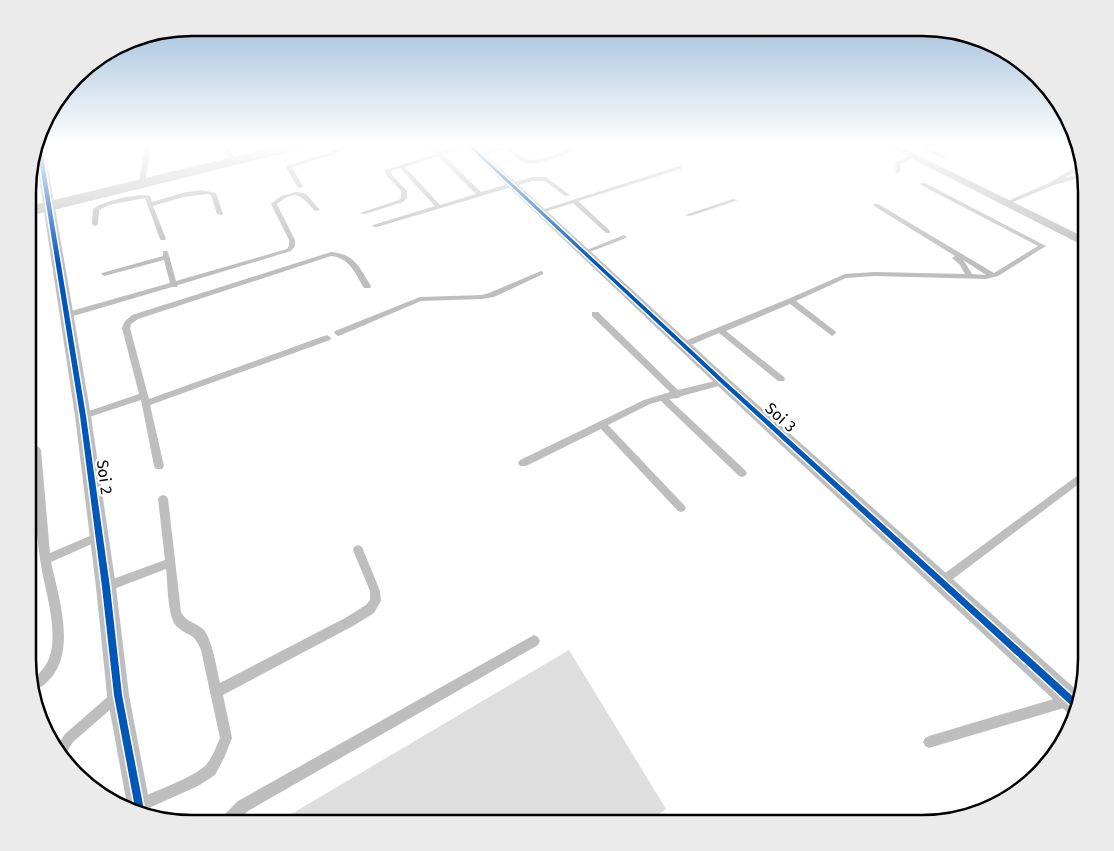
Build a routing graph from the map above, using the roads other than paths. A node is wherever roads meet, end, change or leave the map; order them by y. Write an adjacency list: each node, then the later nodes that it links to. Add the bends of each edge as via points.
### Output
1 (45, 184): 21 (street, Soi 2)
2 (139, 184): 21 (street)
3 (298, 184): 13 (lane)
4 (397, 184): 26 (lane, via 404,192 401,201)
5 (417, 184): 22 (lane)
6 (470, 184): 14 (lane)
7 (512, 184): 14 (lane); 25 (street, Soi 3)
8 (552, 184): 15 (lane)
9 (630, 184): 17 (lane)
10 (923, 184): 39 (lane, via 1043,246)
11 (968, 184): 18 (street)
12 (1051, 184): 18 (lane)
13 (300, 187)
14 (480, 194): 22 (lane)
15 (567, 195)
16 (735, 200): 28 (lane)
17 (574, 201): 25 (lane); 31 (lane)
18 (1006, 203): 34 (street)
19 (150, 205): 27 (lane, via 211,192); 29 (lane, via 148,197 143,196 107,204 96,209); 33 (lane)
20 (876, 205): 39 (lane)
21 (49, 206): 23 (street); 45 (street, Soi 2)
22 (440, 207): 30 (lane)
23 (36, 209)
24 (317, 210): 41 (lane, via 304,195 282,198 274,204 292,240 289,250)
25 (540, 211): 36 (street, Soi 3)
26 (363, 213)
27 (220, 214)
28 (688, 215)
29 (95, 224)
30 (375, 226)
31 (608, 232)
32 (624, 237): 36 (lane)
33 (163, 239)
34 (1078, 239)
35 (926, 242): 40 (lane, via 963,264)
36 (586, 252): 50 (street, Soi 3)
37 (541, 272): 47 (lane, via 491,295 420,299)
38 (104, 274): 41 (lane, via 165,254)
39 (992, 276): 40 (lane)
40 (970, 277): 43 (lane, via 845,276)
41 (174, 285): 45 (lane)
42 (367, 286): 55 (lane, via 349,258 331,254 135,317 126,328)
43 (791, 301): 46 (lane); 48 (lane)
44 (595, 314): 53 (lane)
45 (67, 315): 56 (street, Soi 2)
46 (720, 330): 50 (lane); 51 (lane)
47 (338, 333)
48 (832, 333)
49 (327, 338): 55 (lane)
50 (682, 345): 52 (street, Soi 3)
51 (781, 379)
52 (723, 382): 53 (lane); 69 (street, Soi 3)
53 (678, 395): 54 (lane)
54 (662, 397): 57 (lane); 61 (lane)
55 (145, 400): 56 (lane); 60 (lane)
56 (83, 416): 65 (street, Soi 2)
57 (602, 424): 59 (lane); 64 (lane)
58 (37, 457): 67 (lane)
59 (523, 463)
60 (159, 466)
61 (742, 473)
62 (1077, 482): 69 (lane)
63 (164, 499): 68 (lane)
64 (681, 508)
65 (99, 536): 67 (lane); 70 (street, Soi 2)
66 (358, 550): 73 (lane, via 376,591 376,601 370,609)
67 (45, 560): 72 (lane, via 60,637 56,660 44,680)
68 (171, 563): 70 (lane); 73 (lane, via 176,612 180,622 200,634)
69 (941, 582): 75 (street, Soi 3)
70 (106, 587): 74 (street, Soi 2)
71 (534, 641): 81 (lane, via 243,806)
72 (38, 683)
73 (216, 692): 80 (lane, via 226,738 220,754 210,770)
74 (118, 695): 78 (lane); 79 (street, Soi 2)
75 (1071, 701)
76 (1071, 704): 77 (lane)
77 (929, 742)
78 (61, 745)
79 (139, 805)
80 (145, 807)
81 (235, 814)

